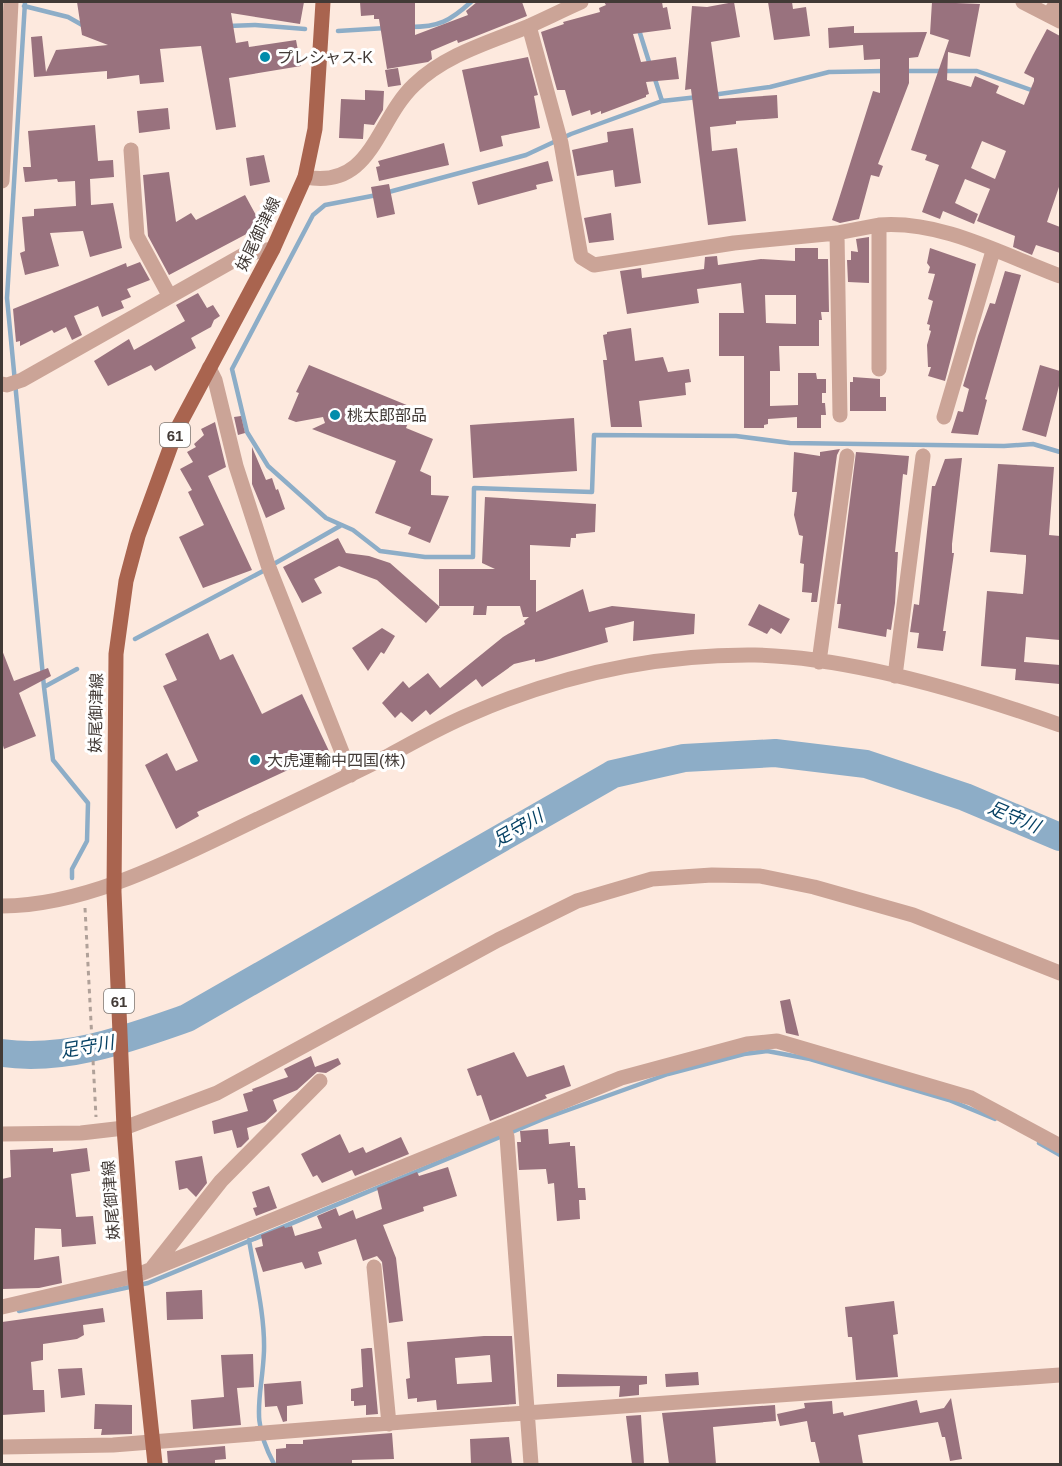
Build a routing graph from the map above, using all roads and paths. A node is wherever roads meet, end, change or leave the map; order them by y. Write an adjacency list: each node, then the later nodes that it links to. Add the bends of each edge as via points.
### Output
1 (11, 2): 9 (street)
2 (323, 2): 8 (main road, 妹尾御津線 / 61, via 315,129)
3 (580, 2): 6 (street)
4 (1023, 2): 5 (street)
5 (1055, 13)
6 (529, 26): 8 (street, via 438,65 412,86 360,164 339,178); 11 (street, via 560,138 581,257 594,265 734,243)
7 (131, 150): 15 (street, via 137,236)
8 (305, 177): 12 (main road, 妹尾御津線 / 61)
9 (2, 181)
10 (879, 225): 11 (street); 13 (street, via 933,228); 17 (street)
11 (837, 233): 19 (street)
12 (273, 249): 15 (street, via 245,254); 16 (main road, 妹尾御津線 / 61)
13 (993, 251): 14 (street); 20 (street)
14 (1060, 276)
15 (169, 296): 18 (street)
16 (209, 368): 26 (street, via 270,568); 27 (main road, 妹尾御津線 / 61, via 177,429 126,581 115,675)
17 (879, 369)
18 (9, 384)
19 (840, 415)
20 (944, 417)
21 (847, 456): 23 (street)
22 (923, 456): 24 (street)
23 (819, 662): 24 (street); 26 (street, via 756,655 620,666 471,714)
24 (895, 676): 25 (street)
25 (1060, 725)
26 (351, 775): 27 (street)
27 (114, 887): 29 (street, via 32,904); 33 (main road, 妹尾御津線 / 61)
28 (84, 900): 32 (path)
29 (2, 906)
30 (1060, 973): 33 (street, via 913,915 814,887 760,876 652,879 577,901 217,1093)
31 (320, 1081): 38 (street, via 221,1180)
32 (96, 1124)
33 (124, 1128): 35 (street); 39 (main road, 妹尾御津線 / 61)
34 (505, 1132): 36 (street, via 621,1078 747,1044 777,1041 971,1098); 38 (street); 42 (street)
35 (2, 1134)
36 (1060, 1146)
37 (374, 1267): 43 (street)
38 (151, 1270): 39 (street)
39 (136, 1283): 40 (street); 44 (main road, 妹尾御津線 / 61)
40 (2, 1307)
41 (1060, 1375): 42 (street)
42 (527, 1413): 43 (street); 47 (street)
43 (389, 1424): 44 (street)
44 (152, 1440): 45 (street, via 113,1445); 46 (main road, 妹尾御津線 / 61)
45 (2, 1447)
46 (155, 1464)
47 (531, 1464)

